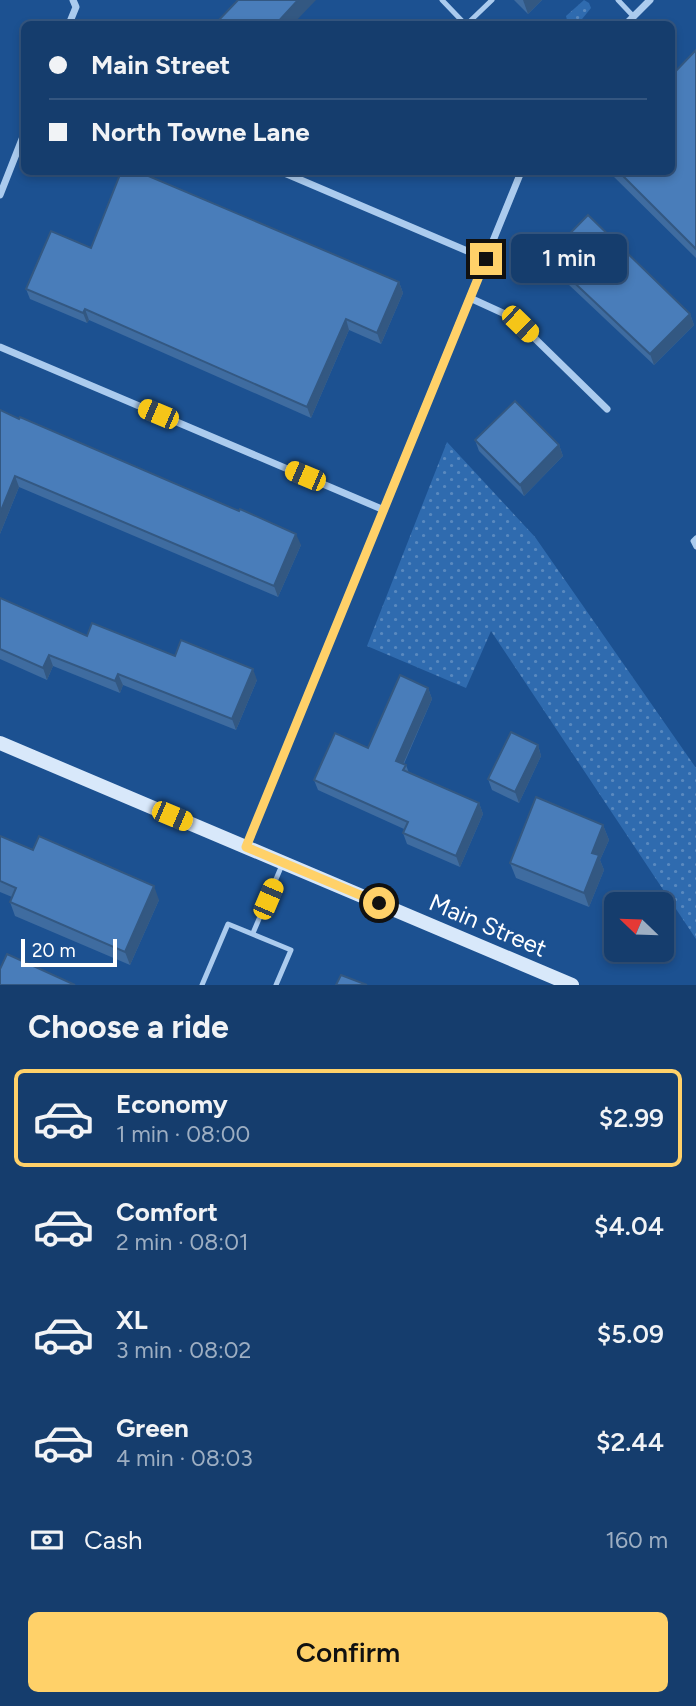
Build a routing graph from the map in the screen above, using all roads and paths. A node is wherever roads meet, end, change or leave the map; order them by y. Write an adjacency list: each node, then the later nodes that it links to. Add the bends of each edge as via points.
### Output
1 (73, 0): 7 (street, via 76,7)
2 (442, 0): 8 (lane)
3 (492, 0): 9 (lane)
4 (618, 0): 6 (lane)
5 (650, 0): 6 (street)
6 (634, 17): 10 (street)
7 (70, 21)
8 (463, 21)
9 (469, 21)
10 (629, 21)
11 (21, 142): 14 (street)
12 (289, 175): 15 (street)
13 (521, 175): 15 (street)
14 (0, 195)
15 (486, 259): 16 (street)
16 (470, 298): 18 (street, via 520,324); 19 (street)
17 (0, 347): 19 (street)
18 (607, 409)
19 (384, 510): 23 (street)
20 (696, 538): 21 (lane)
21 (696, 547)
22 (0, 743): 23 (street, Main Street)
23 (246, 847): 24 (street, Main Street)
24 (283, 862): 25 (lane); 28 (street, Main Street)
25 (253, 933): 26 (lane, via 228,924); 27 (lane, via 291,950)
26 (202, 985)
27 (276, 985)
28 (572, 985)

